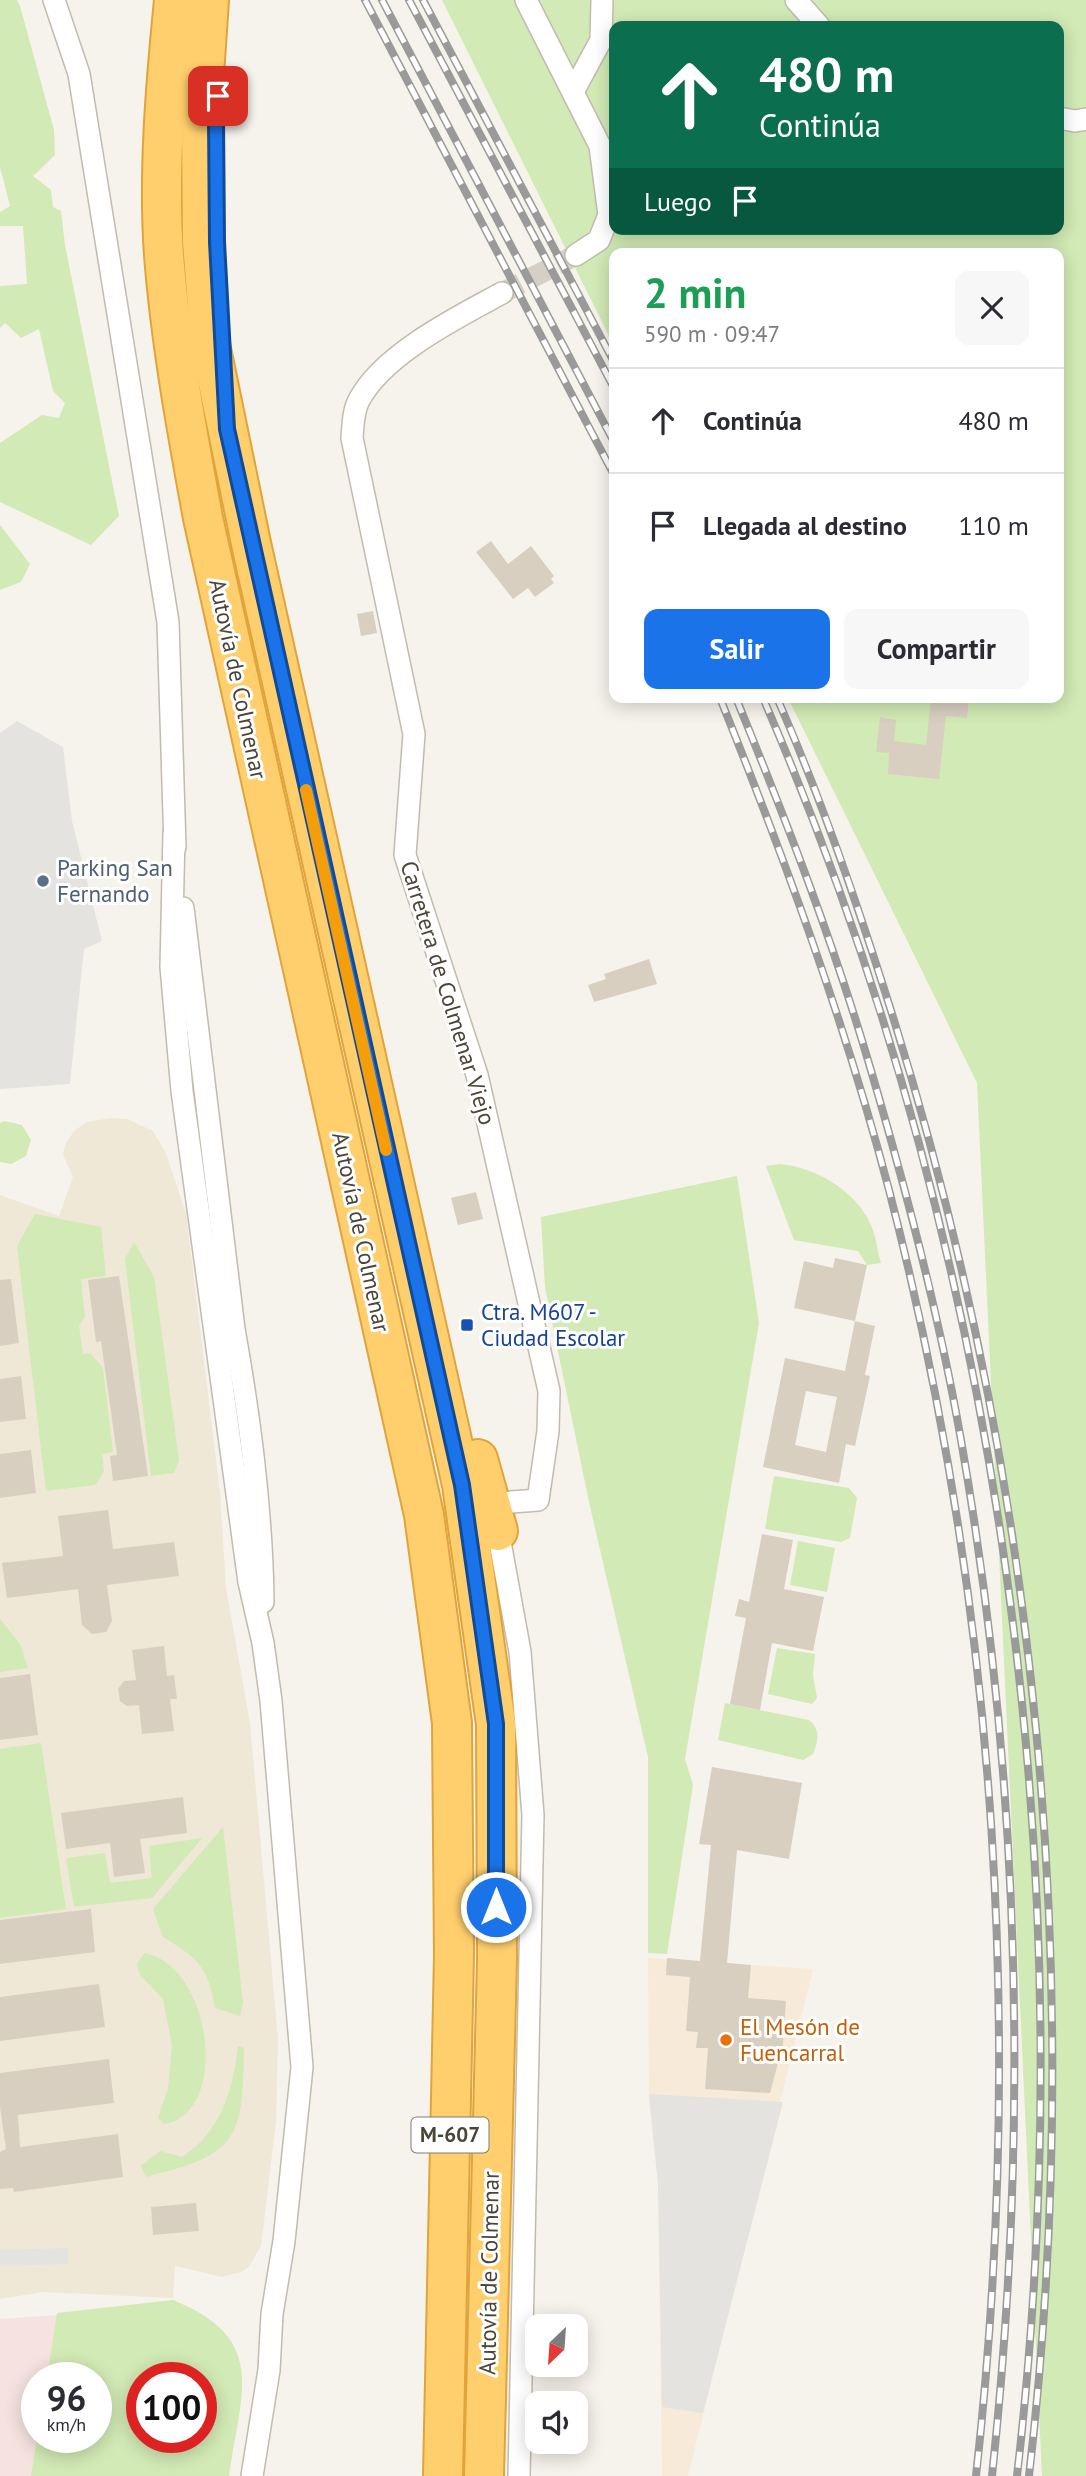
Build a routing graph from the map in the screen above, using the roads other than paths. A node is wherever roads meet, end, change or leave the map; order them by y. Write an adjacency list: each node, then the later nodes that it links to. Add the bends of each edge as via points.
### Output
1 (54, 0): 15 (street, via 79,74 168,622)
2 (174, 0): 23 (highway, Autovía de Colmenar / M-607, via 165,130 164,253 177,370 203,518 424,1515 452,1723 454,1955)
3 (209, 0): 14 (highway, Autovía de Colmenar / M-607, via 201,120 202,241 210,344)
4 (228, 0): 14 (highway, via 216,120)
5 (526, 0): 9 (street)
6 (602, 0): 9 (street, via 600,40)
7 (796, 0): 8 (street)
8 (815, 21)
9 (574, 90): 12 (street, via 600,146 609,215 599,240)
10 (1064, 119): 11 (street)
11 (1086, 119)
12 (576, 255)
13 (502, 293): 20 (street, Carretera de Colmenar Viejo, via 432,331 382,371 359,400 352,438 414,734 405,856 477,1075 549,1391 538,1500 511,1502)
14 (227, 429): 16 (highway, Autovía de Colmenar / M-607)
15 (174, 833): 17 (street); 19 (street); 21 (street, via 171,967 182,1091 249,1582)
16 (366, 1062): 20 (highway); 24 (highway, Autovía de Colmenar / M-607, via 462,1485 496,1724 497,1960)
17 (192, 1069)
18 (199, 1117): 19 (street, via 219,1287)
19 (234, 1329): 21 (street, via 245,1390 262,1569)
20 (495, 1520): 25 (street, via 520,1652 533,1815)
21 (263, 1643): 22 (street, via 302,2067 269,2370)
22 (252, 2476)
23 (443, 2476)
24 (484, 2476)
25 (519, 2476)

